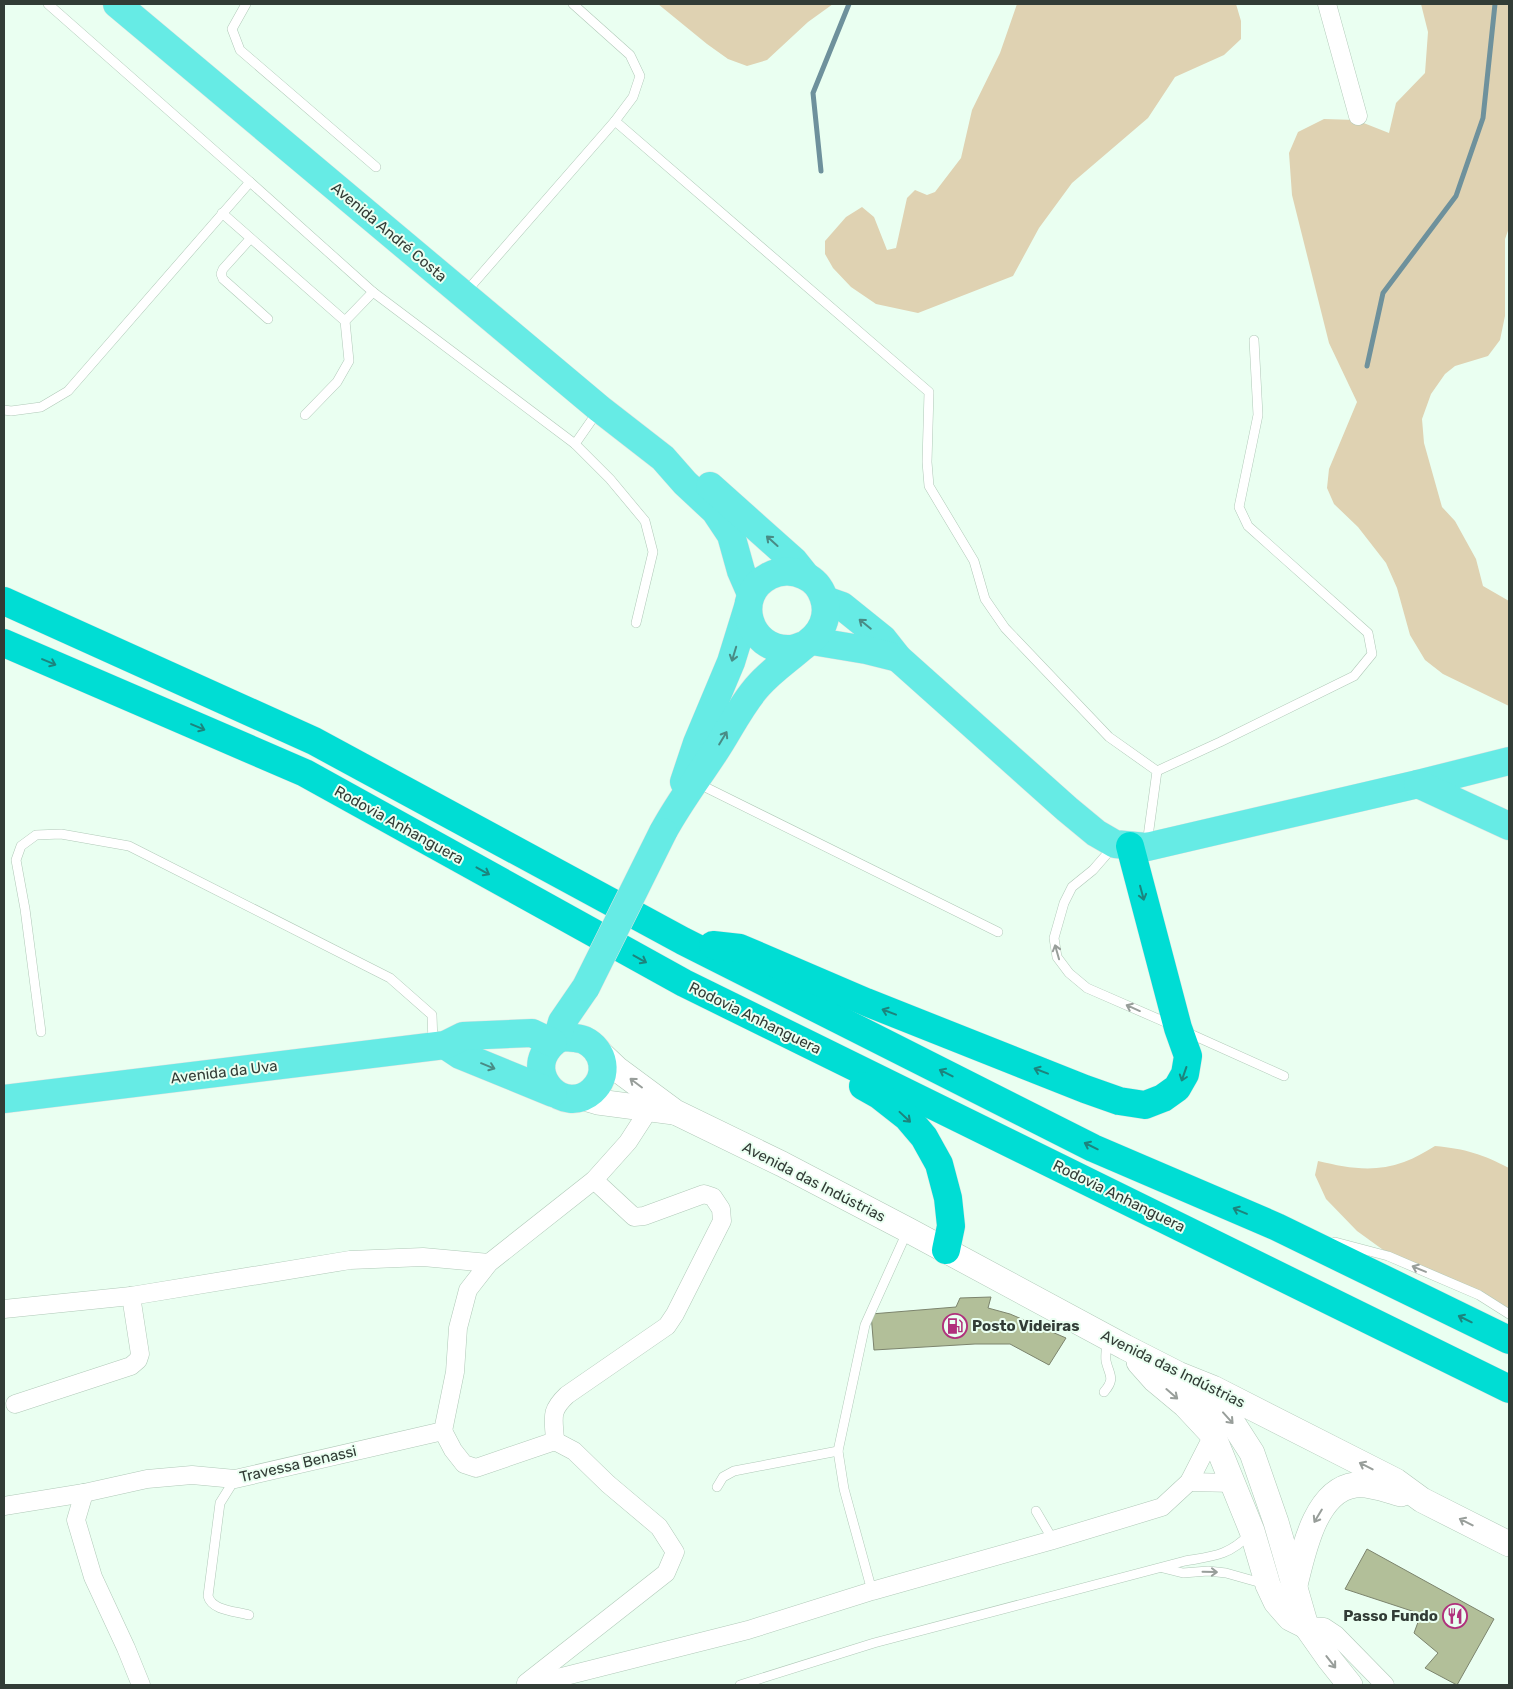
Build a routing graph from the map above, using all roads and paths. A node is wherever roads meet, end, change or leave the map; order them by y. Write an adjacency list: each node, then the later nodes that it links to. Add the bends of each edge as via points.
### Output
1 (48, 4): 9 (lane)
2 (117, 4): 13 (main road, Avenida André Costa)
3 (246, 4): 8 (lane, via 232,29 240,50)
4 (573, 4): 7 (lane, via 630,55 640,76 633,97)
5 (1327, 4): 6 (street)
6 (1358, 116)
7 (615, 121): 13 (lane); 31 (lane, via 929,392 929,486 974,561 985,599 1005,628 1109,737)
8 (376, 167)
9 (250, 182): 10 (lane); 12 (lane)
10 (222, 213): 11 (lane); 18 (lane, via 68,390 41,406)
11 (250, 239): 14 (lane, via 221,274); 15 (lane)
12 (373, 292): 15 (lane); 20 (lane)
13 (464, 295): 17 (main road, Avenida André Costa)
14 (268, 319)
15 (345, 321): 19 (lane, via 349,361 337,382)
16 (1254, 340): 31 (lane, via 1258,415 1239,507 1248,526 1368,633 1372,654 1354,676)
17 (600, 409): 20 (lane); 21 (main road, Avenida André Costa)
18 (4, 410)
19 (306, 415)
20 (575, 444): 26 (lane, via 645,521 653,552)
21 (662, 458): 22 (main road, one-way to 21, via 794,561 694,471); 25 (main road, via 715,511 732,535)
22 (806, 576): 23 (main road, via 815,582); 25 (main road, via 794,572 769,576 758,584)
23 (825, 600): 28 (main road, via 824,622 820,632); 29 (main road, one-way to 23, via 883,639 842,606)
24 (4, 601): 38 (highway, via 314,742)
25 (750, 601): 28 (main road, via 749,621 765,643 791,649); 34 (main road, one-way to 34, via 731,662 697,743)
26 (636, 623)
27 (4, 643): 39 (highway, Rodovia Anhanguera, one-way to 39, via 305,773)
28 (808, 643): 29 (main road, via 866,650); 32 (main road, one-way to 28, via 758,686)
29 (898, 658): 36 (main road, via 1096,833)
30 (1501, 763): 33 (main road); 35 (main road, via 1482,776 1479,783 1479,792)
31 (1157, 771): 36 (lane)
32 (694, 781): 34 (main road); 37 (lane)
33 (1418, 784): 35 (main road); 36 (main road)
34 (676, 807): 42 (main road, bridge, via 585,989 581,1026)
35 (1499, 822)
36 (1131, 846): 40 (highway, one-way to 40); 40 (lane, one-way to 36, via 1087,988 1069,973 1057,957 1054,938 1072,887)
37 (998, 932)
38 (683, 941): 40 (highway, one-way to 38, via 1188,1056 1185,1074 1177,1088 1145,1105 1119,1101 866,1002 740,948); 51 (highway, one-way to 38, via 1093,1148)
39 (684, 983): 53 (highway, one-way to 53, via 726,1012 879,1095 907,1117 924,1137 939,1164 951,1226); 61 (highway, Rodovia Anhanguera)
40 (1178, 1028): 44 (lane)
41 (41, 1032): 43 (lane, via 16,860 21,846 36,835 61,834 129,846 390,978 432,1015)
42 (573, 1043): 43 (main road, Avenida da Uva, via 532,1033 463,1036); 45 (main road, via 545,1051 541,1073 545,1084); 46 (main road, via 602,1060 601,1079 596,1087); 49 (main road, Avenida das Indústrias, one-way to 42, via 617,1069)
43 (439, 1046): 45 (main road, one-way to 45); 47 (main road, Avenida da Uva)
44 (1284, 1076)
45 (554, 1092): 46 (main road, via 562,1097)
46 (581, 1097): 48 (main road, Avenida das Indústrias)
47 (4, 1099)
48 (650, 1108): 49 (main road, Avenida das Indústrias); 50 (street, via 628,1142)
49 (675, 1112): 52 (main road, Avenida das Indústrias)
50 (594, 1180): 54 (street); 66 (street, via 634,1217 704,1194 713,1196 721,1209 722,1221 667,1326 557,1405 554,1411)
51 (1277, 1227): 57 (lane, one-way to 51, via 1479,1295 1388,1256); 58 (highway, one-way to 51)
52 (908, 1230): 53 (main road, Avenida das Indústrias); 67 (lane, via 865,1325)
53 (946, 1250): 59 (main road, Avenida das Indústrias)
54 (489, 1263): 55 (street, via 423,1257 350,1260); 64 (street, via 468,1290 458,1328 455,1372)
55 (131, 1296): 56 (street); 63 (street, via 140,1354 138,1360 131,1366)
56 (4, 1309)
57 (1509, 1314)
58 (1509, 1340)
59 (1116, 1342): 60 (main road, Avenida das Indústrias); 62 (lane, via 1106,1361 1111,1374 1110,1384); 65 (main road, one-way to 65)
60 (1178, 1374): 73 (main road, Avenida das Indústrias, one-way to 60, via 1396,1481 1213,1388); 76 (main road, one-way to 76, via 1234,1425 1252,1454)
61 (1509, 1389)
62 (1104, 1392)
63 (15, 1404)
64 (443, 1430): 66 (street, via 464,1464 476,1468); 68 (street, Travessa Benassi)
65 (1213, 1435): 69 (street); 70 (main road)
66 (555, 1441): 87 (street, via 574,1451 659,1527 675,1552 666,1573)
67 (838, 1452): 71 (lane, via 734,1471 723,1477); 83 (lane, via 844,1489)
68 (236, 1479): 72 (street, Travessa Benassi, via 192,1475 147,1479); 84 (lane, via 220,1503 208,1596 214,1606)
69 (1189, 1482): 70 (street); 78 (street, via 1162,1507)
70 (1234, 1483): 77 (main road)
71 (717, 1487)
72 (84, 1493): 74 (street, Travessa Benassi); 86 (street, via 76,1520 93,1577)
73 (1422, 1500): 79 (main road, Avenida das Indústrias, one-way to 73); 82 (main road, one-way to 82, via 1373,1486 1355,1485 1340,1490 1318,1515 1309,1532)
74 (4, 1506)
75 (1036, 1511): 78 (lane)
76 (1276, 1522): 77 (main road); 82 (main road)
77 (1252, 1531): 80 (lane, via 1238,1546 1217,1556); 81 (main road)
78 (1053, 1540): 83 (street)
79 (1509, 1544)
80 (1162, 1568): 81 (lane, one-way to 81, via 1183,1573 1226,1573); 89 (lane, via 874,1643)
81 (1268, 1585): 85 (main road, via 1276,1602 1290,1618)
82 (1294, 1587): 85 (main road)
83 (872, 1591): 88 (street, via 748,1630)
84 (249, 1615)
85 (1306, 1626): 90 (main road, one-way to 90); 91 (street, via 1324,1627 1336,1634)
86 (141, 1685)
87 (524, 1685)
88 (530, 1685)
89 (740, 1685)
90 (1350, 1685)
91 (1385, 1685)

